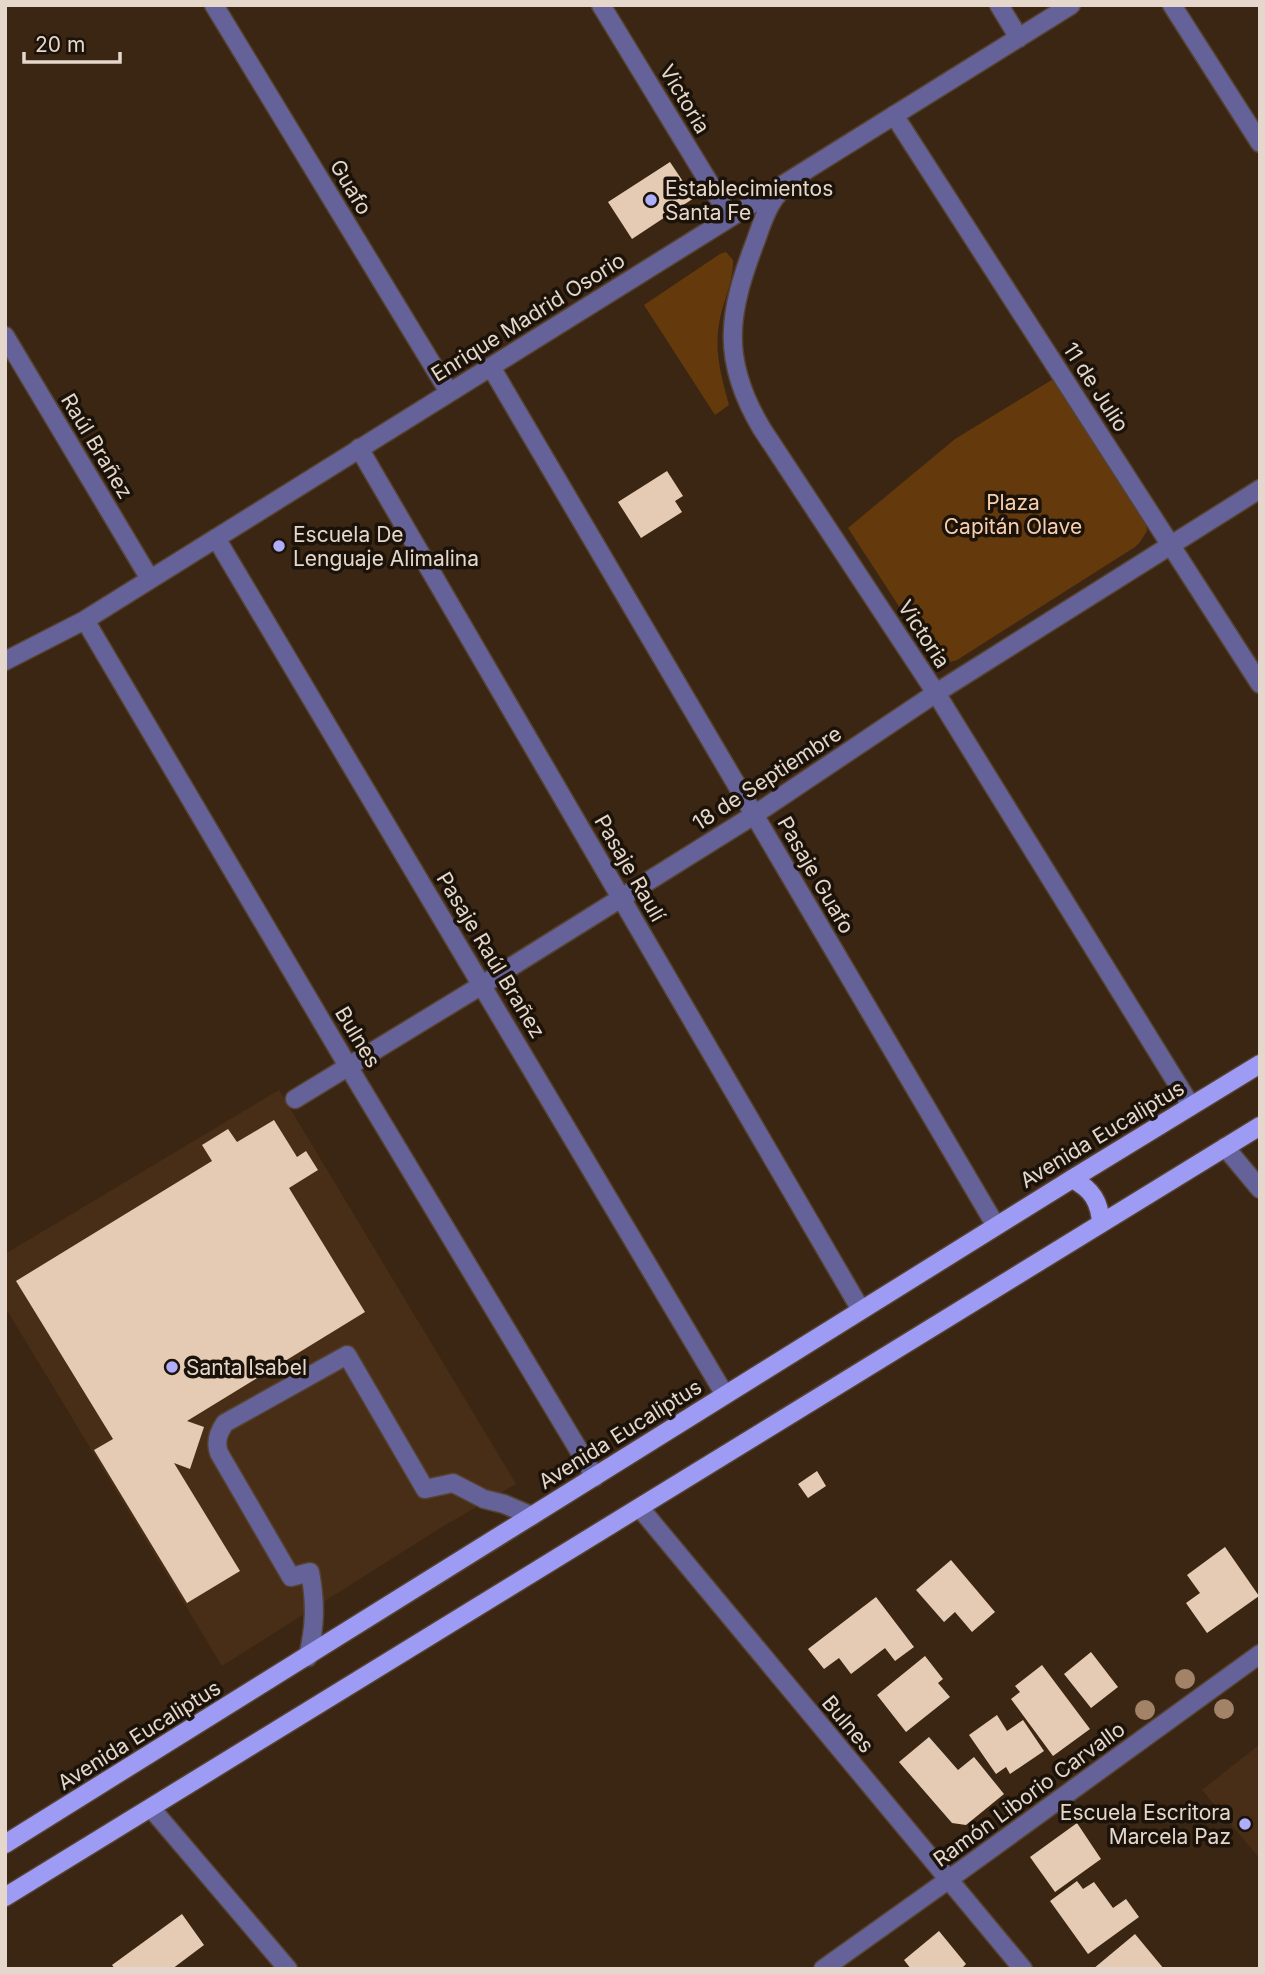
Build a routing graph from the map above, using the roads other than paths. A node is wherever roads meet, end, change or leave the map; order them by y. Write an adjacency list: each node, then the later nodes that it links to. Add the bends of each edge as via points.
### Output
1 (214, 5): 13 (street, Guafo)
2 (601, 5): 10 (street, Victoria)
3 (999, 5): 6 (street)
4 (1071, 5): 6 (street, Enrique Madrid Osorio)
5 (1172, 5): 8 (street)
6 (1019, 38): 7 (street, Enrique Madrid Osorio)
7 (894, 115): 9 (street, Enrique Madrid Osorio); 17 (street, 11 de Julio)
8 (1260, 143)
9 (802, 173): 10 (street, Enrique Madrid Osorio); 22 (street, Victoria, via 779,192 750,255 733,320 736,373 762,429)
10 (730, 217): 12 (street, Enrique Madrid Osorio)
11 (5, 336): 18 (street, Raúl Brañez)
12 (491, 367): 13 (street, Enrique Madrid Osorio); 23 (street, Pasaje Guafo)
13 (449, 392): 14 (street, Enrique Madrid Osorio)
14 (359, 448): 16 (street, Enrique Madrid Osorio); 24 (street, Pasaje Raulí)
15 (1260, 489): 17 (street, 18 de Septiembre)
16 (216, 538): 18 (street, Enrique Madrid Osorio); 25 (street, Pasaje Raúl Brañez)
17 (1171, 546): 21 (street, 11 de Julio); 22 (street, 18 de Septiembre)
18 (150, 579): 19 (street, Enrique Madrid Osorio)
19 (85, 620): 20 (street, Enrique Madrid Osorio); 27 (street, Bulnes)
20 (5, 661)
21 (1260, 684)
22 (936, 693): 23 (street, 18 de Septiembre); 29 (street, Victoria)
23 (754, 815): 24 (street, 18 de Septiembre); 35 (street, Pasaje Guafo)
24 (621, 898): 25 (street, 18 de Septiembre); 36 (street, Pasaje Raulí)
25 (482, 985): 27 (street, 18 de Septiembre); 37 (street, Pasaje Raúl Brañez)
26 (1260, 1064): 29 (main road, Avenida Eucaliptus)
27 (348, 1066): 28 (street, 18 de Septiembre); 38 (street, Bulnes)
28 (295, 1099)
29 (1191, 1106): 32 (main road, Avenida Eucaliptus)
30 (1260, 1126): 31 (main road)
31 (1225, 1147): 33 (street); 34 (main road)
32 (1072, 1179): 34 (main road, via 1096,1199); 35 (main road, Avenida Eucaliptus)
33 (1260, 1189)
34 (1101, 1224): 39 (main road)
35 (996, 1226): 36 (main road, Avenida Eucaliptus)
36 (861, 1310): 37 (main road, Avenida Eucaliptus)
37 (725, 1395): 38 (main road, Avenida Eucaliptus)
38 (595, 1477): 40 (main road, Avenida Eucaliptus)
39 (639, 1508): 43 (main road); 45 (street, Bulnes)
40 (532, 1516): 42 (main road, Avenida Eucaliptus); 42 (street, via 453,1483 425,1489 346,1355 225,1423 216,1441 219,1453 291,1577 310,1572 315,1615)
41 (1260, 1654): 45 (street, Ramón Liborio Carvallo)
42 (308, 1657): 44 (main road, Avenida Eucaliptus)
43 (151, 1808): 46 (main road); 47 (street)
44 (5, 1844)
45 (948, 1880): 48 (street, Ramón Liborio Carvallo); 49 (street, Bulnes)
46 (5, 1897)
47 (288, 1969)
48 (823, 1969)
49 (1023, 1969)

